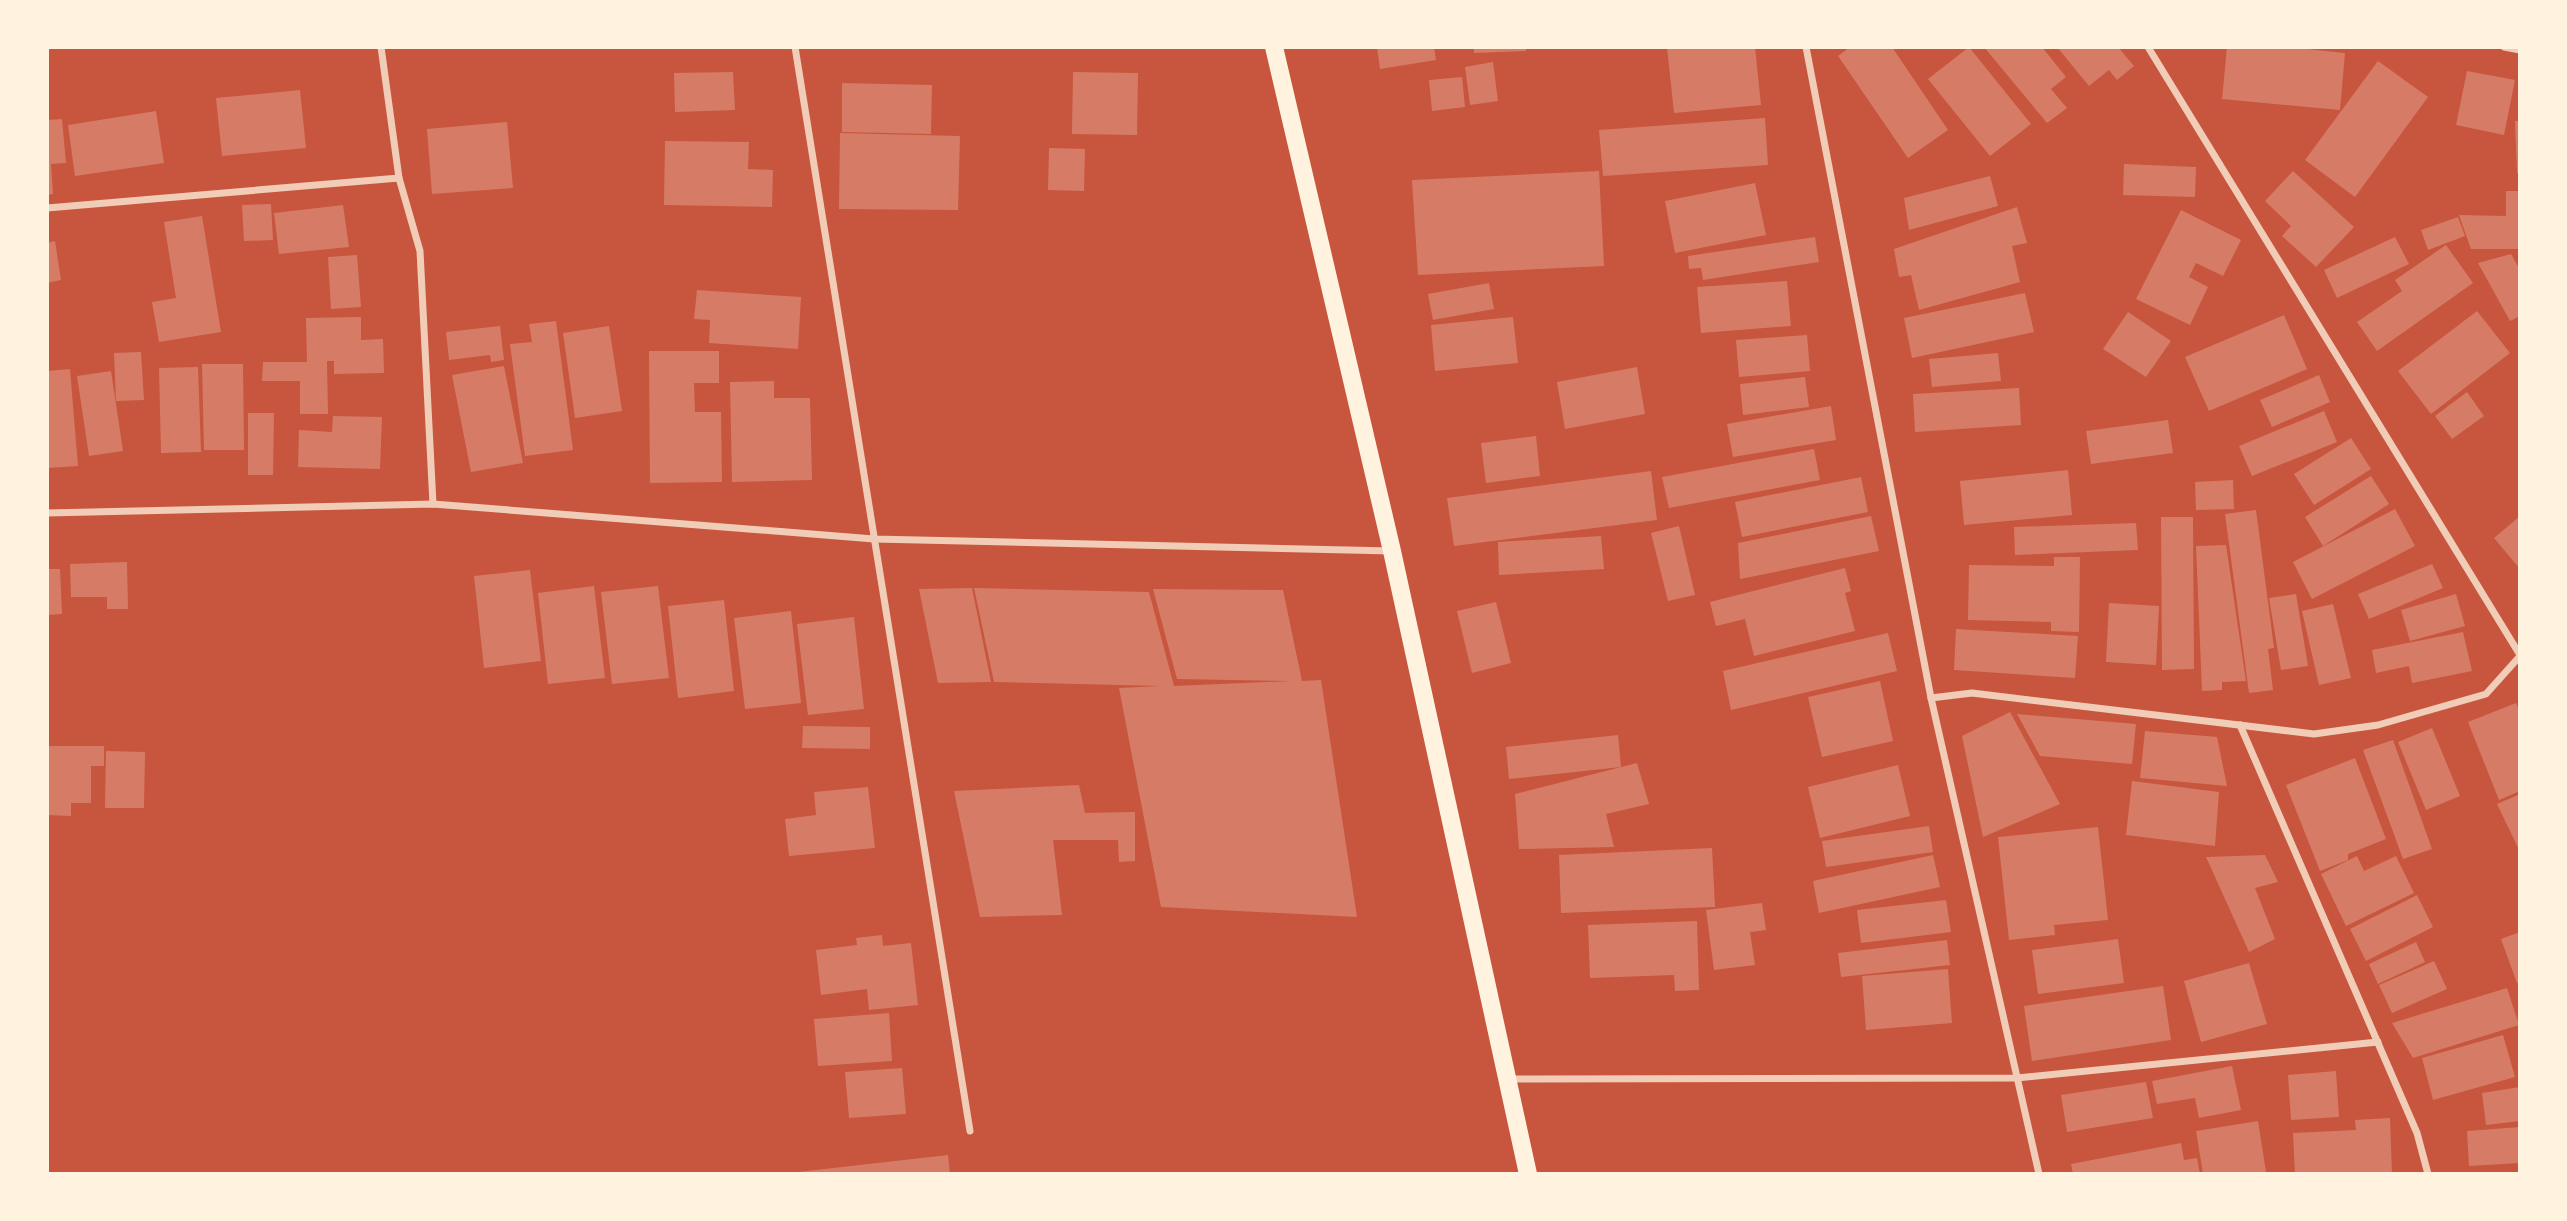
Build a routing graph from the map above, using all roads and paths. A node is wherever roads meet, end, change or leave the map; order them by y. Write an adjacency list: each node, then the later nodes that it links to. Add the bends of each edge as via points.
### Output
1 (381, 47): 8 (street)
2 (795, 47): 12 (street)
3 (1274, 47): 13 (main road)
4 (1806, 47): 15 (street)
5 (2148, 47): 14 (street)
6 (2504, 47): 7 (street)
7 (2520, 50)
8 (400, 178): 9 (street); 10 (street, via 420,251)
9 (47, 208)
10 (433, 504): 11 (street); 12 (street)
11 (47, 513)
12 (874, 539): 13 (street); 20 (street)
13 (1392, 551): 19 (main road)
14 (2520, 655): 16 (street, via 2486,694 2378,725 2314,734)
15 (1931, 698): 16 (street, via 1972,692); 18 (street)
16 (2240, 725): 17 (street)
17 (2378, 1042): 18 (street); 23 (street, via 2417,1133)
18 (2017, 1078): 19 (street); 22 (street)
19 (1508, 1079): 21 (main road)
20 (970, 1131)
21 (1528, 1174)
22 (2039, 1174)
23 (2428, 1174)

